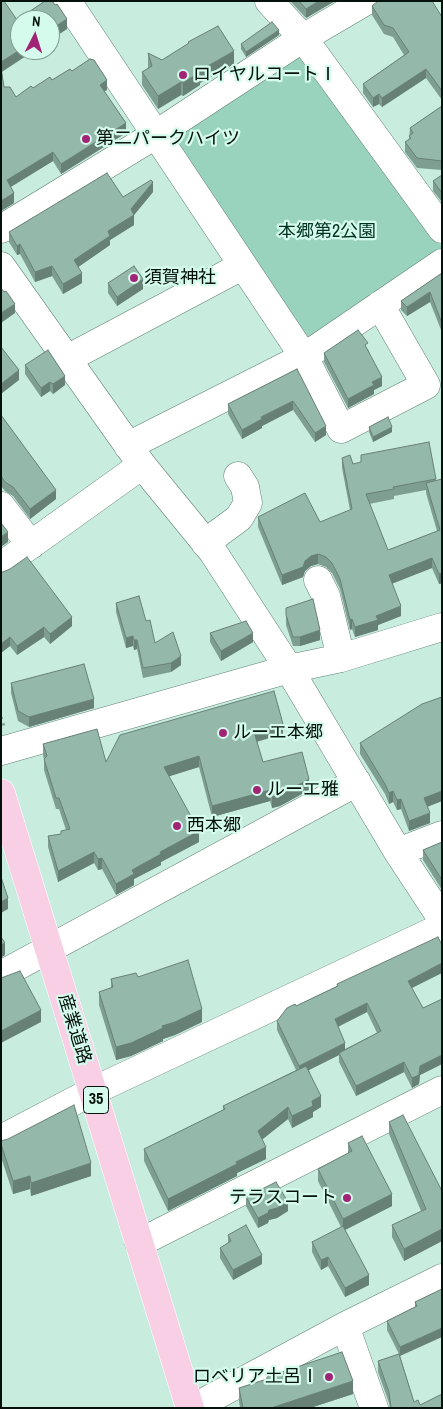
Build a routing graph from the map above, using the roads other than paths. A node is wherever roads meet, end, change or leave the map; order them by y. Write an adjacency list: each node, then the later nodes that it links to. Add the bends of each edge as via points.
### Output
1 (67, 1): 5 (street)
2 (269, 1): 4 (street)
3 (366, 1): 4 (street)
4 (303, 38): 5 (street); 7 (street)
5 (155, 135): 6 (street); 10 (street)
6 (1, 229)
7 (442, 229)
8 (442, 264): 11 (street)
9 (1, 266): 13 (street)
10 (242, 266): 12 (street); 13 (street)
11 (380, 306): 12 (street); 12 (street, via 426,385 341,429)
12 (304, 357): 14 (street)
13 (67, 359): 14 (street)
14 (135, 455): 17 (street); 18 (street)
15 (238, 476): 17 (street, via 246,487 248,503 239,518)
16 (1, 506): 18 (street)
17 (205, 542): 23 (street)
18 (31, 545): 19 (street)
19 (1, 566)
20 (318, 580): 22 (street, via 326,596)
21 (439, 636): 22 (street)
22 (341, 658): 23 (street)
23 (289, 669): 24 (street); 25 (street)
24 (1, 751)
25 (357, 782): 28 (street); 31 (street)
26 (1, 793): 31 (main road, 産業道路 / 35)
27 (442, 834): 28 (street)
28 (398, 852): 29 (street)
29 (442, 919)
30 (442, 927): 34 (street)
31 (49, 948): 32 (street); 34 (main road, 産業道路 / 35)
32 (1, 975)
33 (442, 1090): 36 (street)
34 (93, 1091): 35 (street); 36 (main road, 産業道路 / 35)
35 (1, 1138)
36 (139, 1242): 39 (main road, 産業道路 / 35)
37 (442, 1278): 38 (street)
38 (345, 1326): 39 (street); 40 (street)
39 (191, 1408)
40 (374, 1408)

